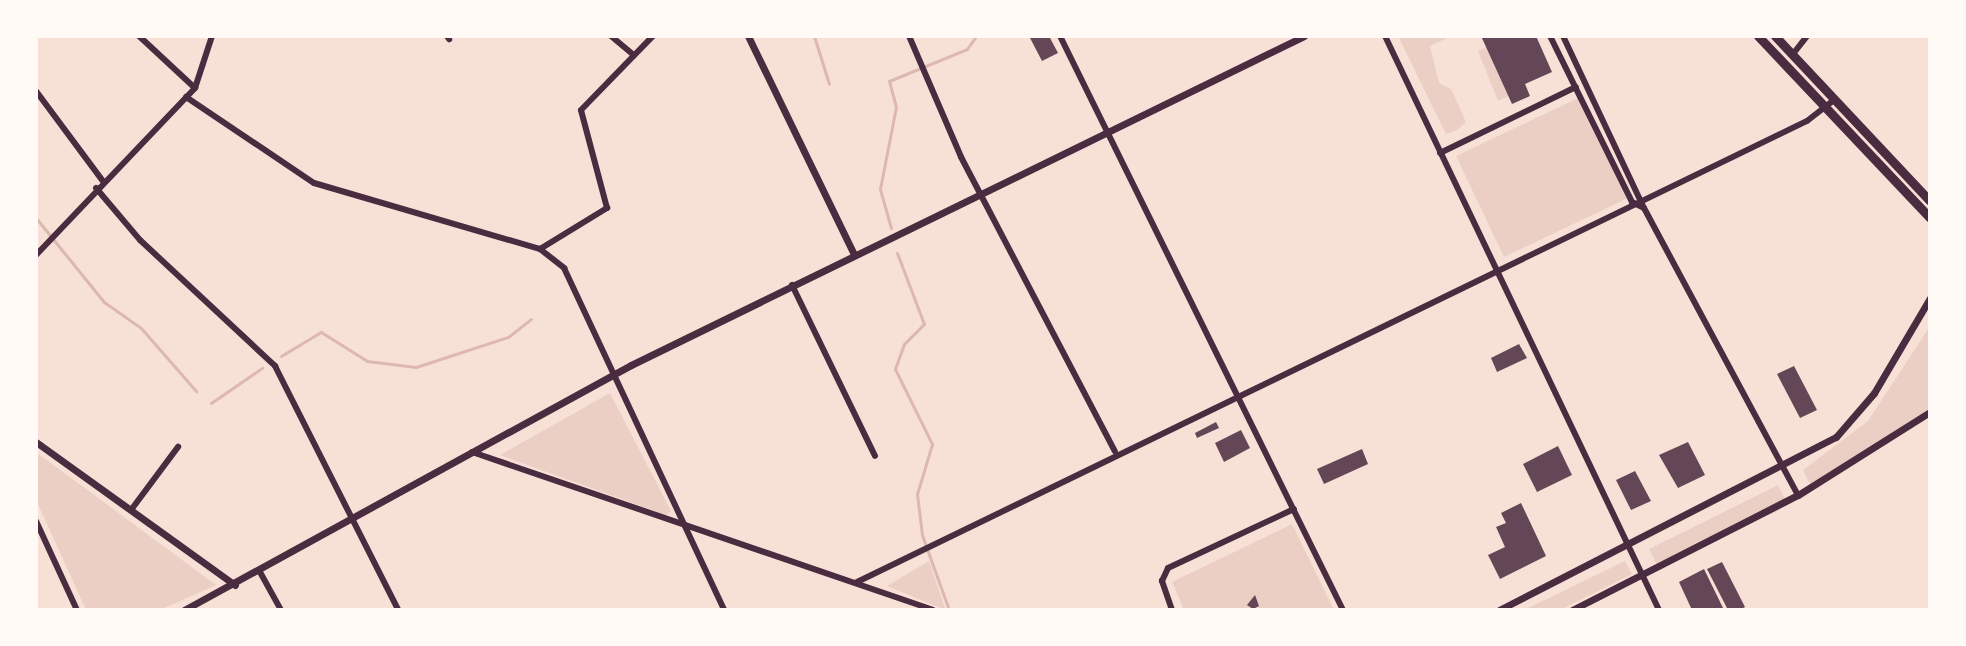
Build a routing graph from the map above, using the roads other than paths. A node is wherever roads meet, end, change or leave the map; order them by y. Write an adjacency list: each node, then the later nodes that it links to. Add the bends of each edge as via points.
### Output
1 (139, 36): 19 (street)
2 (212, 36): 19 (street)
3 (611, 36): 16 (street)
4 (653, 36): 16 (street)
5 (748, 36): 35 (street)
6 (909, 36): 27 (street)
7 (1060, 36): 23 (street)
8 (1304, 36): 23 (street)
9 (1385, 36): 24 (street)
10 (1550, 36): 18 (street)
11 (1563, 36): 17 (street)
12 (1758, 36): 22 (main road)
13 (1775, 36): 15 (main road)
14 (1807, 36): 15 (street)
15 (1793, 54): 22 (main road)
16 (634, 55): 34 (street, via 579,118 607,208)
17 (1586, 82): 18 (street); 28 (street)
18 (1575, 87): 24 (street); 30 (street)
19 (195, 88): 21 (street)
20 (36, 91): 25 (street)
21 (186, 97): 25 (street); 34 (street, via 314,183)
22 (1830, 104): 28 (street); 29 (main road); 32 (main road)
23 (1108, 131): 27 (street); 41 (street)
24 (1440, 153): 37 (street)
25 (102, 180): 26 (street)
26 (96, 188): 36 (street); 52 (street, via 140,240 275,366)
27 (979, 193): 35 (street); 45 (street)
28 (1644, 196): 30 (street); 31 (street)
29 (1930, 201): 32 (main road)
30 (1632, 202): 31 (street); 37 (street)
31 (1644, 208): 48 (street)
32 (1921, 208): 33 (main road)
33 (1930, 218)
34 (540, 249): 40 (street, via 572,279)
35 (854, 254): 38 (street)
36 (36, 255)
37 (1493, 267): 41 (street); 55 (street)
38 (792, 285): 40 (street); 47 (street)
39 (1930, 298): 48 (street, via 1850,425)
40 (616, 373): 46 (street); 54 (street)
41 (1237, 392): 45 (street); 50 (street)
42 (1930, 412): 49 (street)
43 (36, 442): 51 (street)
44 (178, 447): 51 (street)
45 (1115, 451): 58 (street)
46 (472, 452): 52 (street); 54 (street)
47 (875, 456)
48 (1784, 467): 49 (street); 55 (street)
49 (1798, 495): 57 (street)
50 (1294, 509): 66 (street, via 1168,568 1162,581); 67 (street)
51 (131, 510): 59 (street)
52 (354, 520): 56 (street); 63 (street)
53 (36, 521): 60 (street)
54 (683, 525): 58 (street); 64 (street)
55 (1629, 545): 57 (street); 68 (street)
56 (260, 572): 59 (street); 62 (street)
57 (1643, 576): 69 (street); 70 (street)
58 (857, 582): 65 (street)
59 (235, 585): 61 (street)
60 (77, 610)
61 (184, 610)
62 (281, 610)
63 (398, 610)
64 (724, 610)
65 (933, 610)
66 (1172, 610)
67 (1343, 610)
68 (1499, 610)
69 (1572, 610)
70 (1659, 610)

